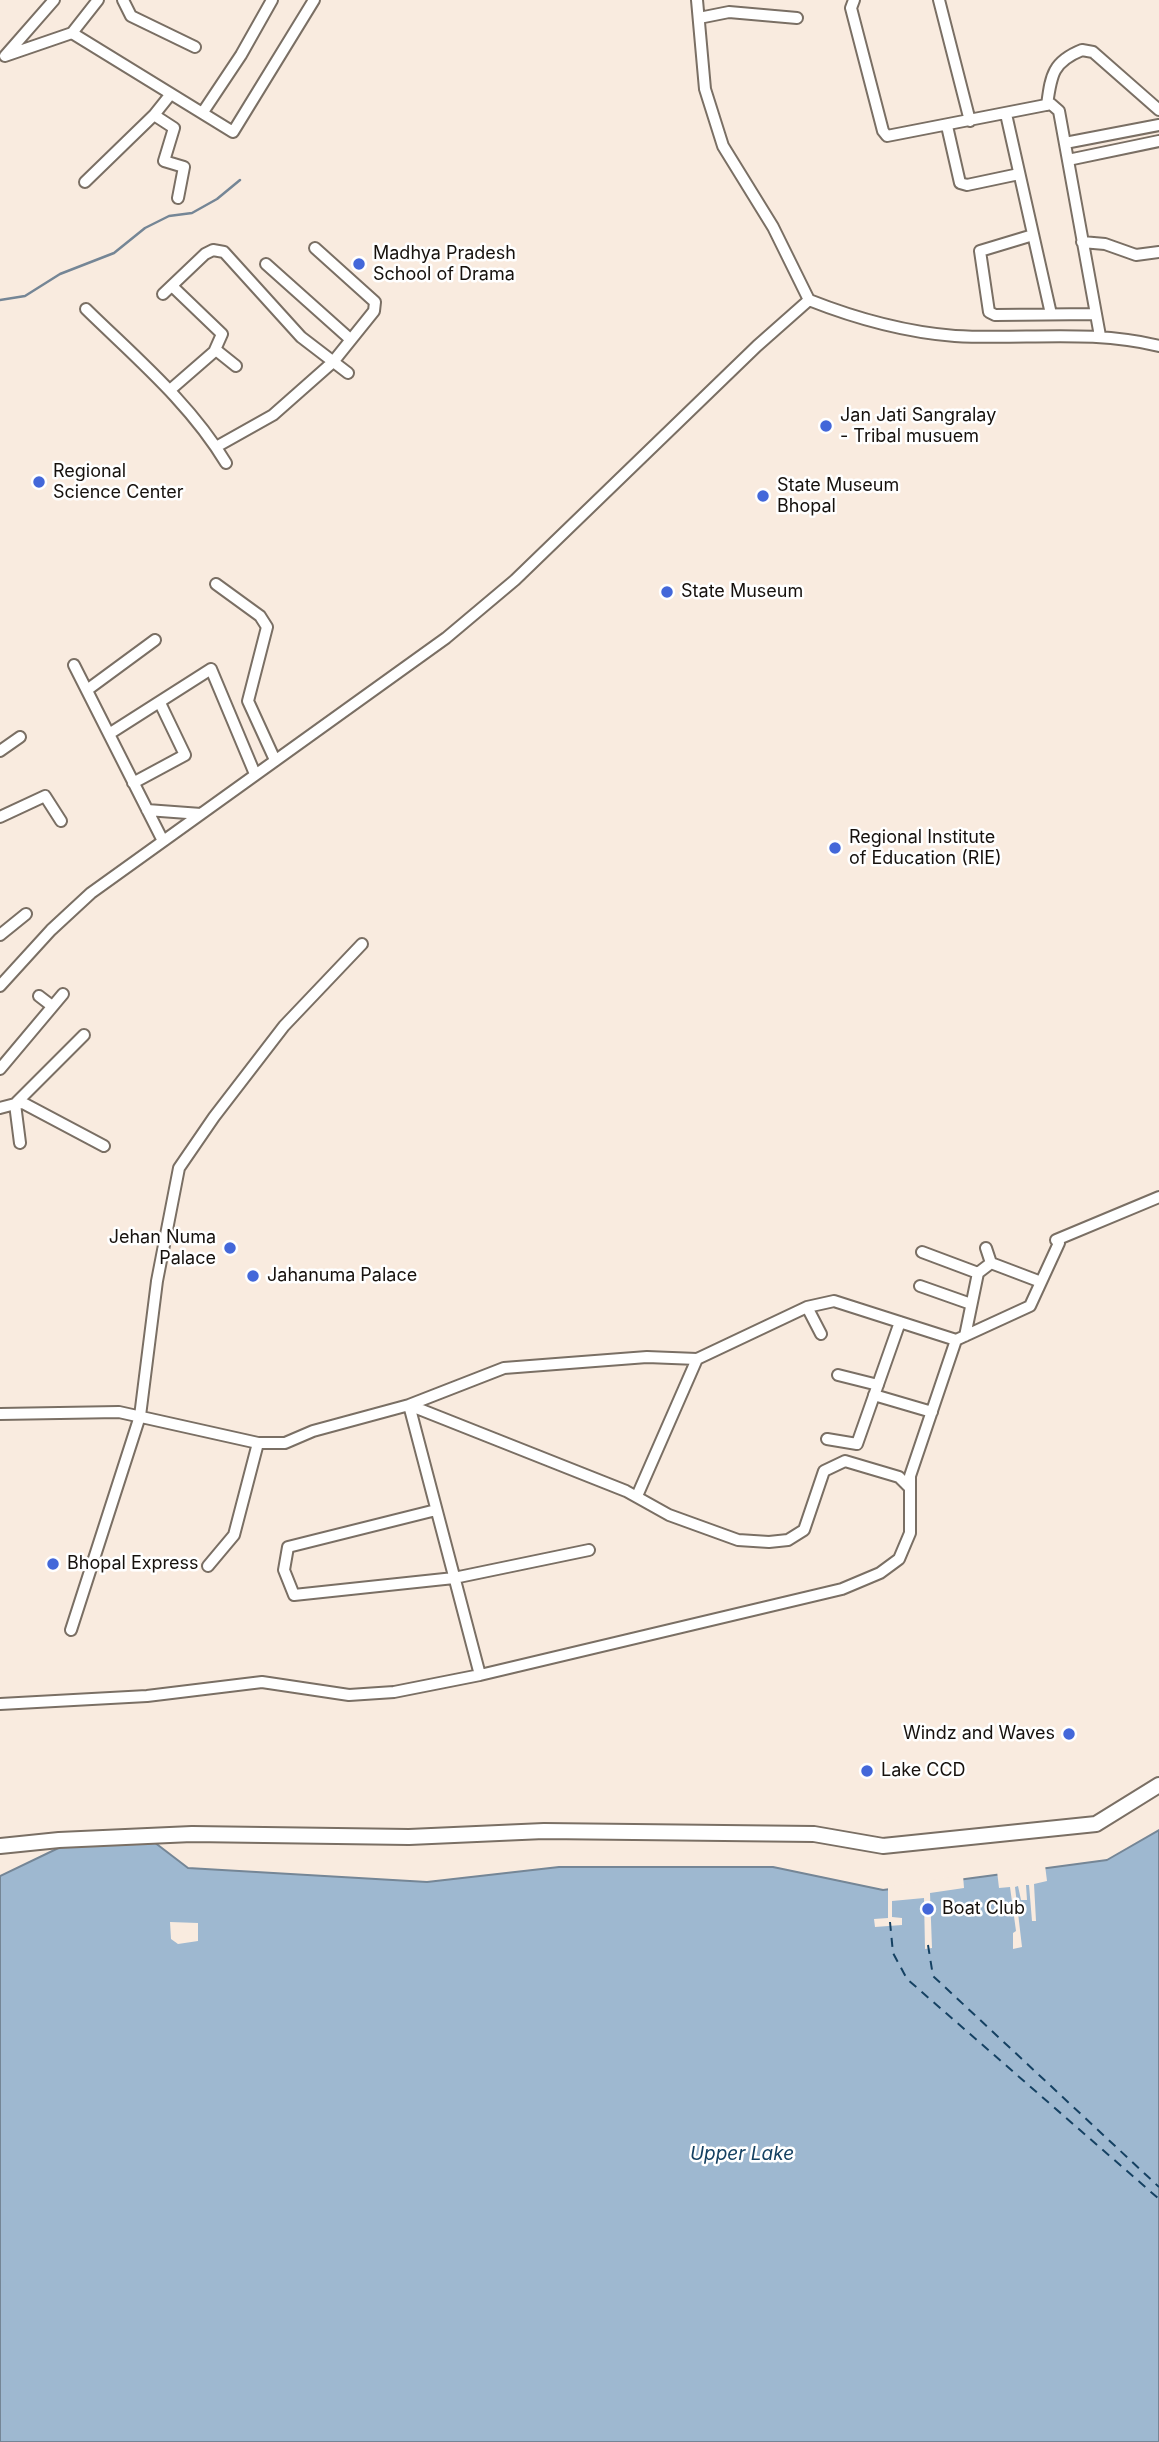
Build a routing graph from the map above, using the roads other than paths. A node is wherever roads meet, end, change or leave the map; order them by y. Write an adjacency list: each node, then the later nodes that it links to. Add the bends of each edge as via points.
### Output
1 (54, 0): 15 (street)
2 (98, 0): 13 (street)
3 (123, 0): 14 (street, via 131,16)
4 (272, 0): 19 (street)
5 (314, 0): 19 (street, via 233,132)
6 (697, 0): 11 (street)
7 (729, 0): 10 (street)
8 (853, 0): 24 (street, via 851,8 883,131 893,137)
9 (939, 0): 22 (street)
10 (729, 12): 11 (street); 12 (street)
11 (699, 18): 38 (street, via 705,89 723,146 773,227)
12 (797, 18)
13 (72, 33): 15 (street); 16 (street)
14 (195, 47)
15 (3, 57)
16 (170, 94): 19 (street); 21 (street)
17 (1047, 105): 18 (street, via 1057,66 1082,50 1093,52); 20 (street); 26 (street, via 1059,111)
18 (1159, 110)
19 (203, 112)
20 (1006, 114): 22 (street); 28 (street)
21 (154, 115): 29 (street); 30 (street, via 174,128 164,160 184,167)
22 (970, 121): 24 (street)
23 (1159, 125): 26 (street)
24 (947, 126): 28 (street, via 960,183)
25 (1159, 141): 27 (street)
26 (1065, 143): 27 (street)
27 (1068, 160): 32 (street)
28 (1019, 174): 31 (street)
29 (85, 182)
30 (178, 198)
31 (1033, 235): 40 (street); 40 (street, via 980,251 986,306 995,315)
32 (1082, 242): 34 (street, via 1136,255); 41 (street)
33 (315, 248): 43 (street, via 375,302 374,311)
34 (1159, 252)
35 (266, 264): 43 (street)
36 (172, 286): 37 (street); 45 (street, via 222,334); 46 (street, via 205,254 224,252 301,337)
37 (163, 295)
38 (809, 300): 42 (street, via 858,320 954,335); 60 (street, via 515,580 446,638)
39 (86, 309): 49 (street)
40 (1051, 314): 41 (street)
41 (1095, 314): 42 (street)
42 (1100, 336): 44 (street)
43 (350, 339): 46 (street)
44 (1158, 345)
45 (214, 352): 47 (street); 49 (street)
46 (333, 362): 48 (street); 50 (street, via 273,415)
47 (236, 366)
48 (348, 373)
49 (170, 390): 50 (street)
50 (216, 447): 51 (street)
51 (226, 463)
52 (216, 584): 60 (street, via 260,616 267,627 248,701)
53 (155, 640): 55 (street)
54 (74, 665): 55 (street)
55 (87, 690): 57 (street)
56 (160, 703): 57 (street); 61 (street, via 211,669); 62 (street, via 185,755)
57 (109, 734): 62 (street)
58 (20, 737): 59 (street)
59 (0, 751)
60 (275, 760): 61 (street)
61 (255, 774): 64 (street)
62 (133, 783): 63 (street)
63 (147, 810): 64 (street); 67 (street)
64 (201, 814): 67 (street)
65 (0, 817): 66 (street, via 45,796)
66 (61, 821)
67 (163, 841): 71 (street, via 91,892)
68 (26, 914): 69 (street)
69 (0, 935)
70 (362, 944): 99 (street, via 284,1026 179,1168 157,1281)
71 (0, 985)
72 (63, 993): 74 (street)
73 (38, 996): 74 (street)
74 (52, 1006): 76 (street)
75 (84, 1035): 77 (street)
76 (0, 1069)
77 (16, 1104): 78 (street); 79 (street); 80 (street, via 31,1104)
78 (0, 1108)
79 (20, 1143)
80 (104, 1146)
81 (1159, 1197): 86 (street, via 1056,1240 1059,1243)
82 (986, 1248): 84 (street)
83 (922, 1252): 85 (street)
84 (991, 1264): 85 (street); 86 (street)
85 (978, 1273): 88 (street)
86 (1041, 1282): 92 (street, via 1030,1307)
87 (920, 1286): 88 (street)
88 (971, 1304): 92 (street)
89 (807, 1307): 90 (street, via 834,1301); 91 (street); 93 (street)
90 (900, 1322): 92 (street); 95 (street)
91 (821, 1334)
92 (960, 1338): 97 (street)
93 (697, 1359): 96 (street, via 647,1357 505,1368); 103 (street)
94 (838, 1375): 95 (street)
95 (876, 1390): 97 (street); 100 (street, via 857,1444)
96 (409, 1405): 101 (street, via 285,1443); 103 (street); 104 (street)
97 (932, 1412): 102 (street)
98 (0, 1414): 99 (street, via 119,1412)
99 (140, 1416): 101 (street); 108 (street)
100 (827, 1439)
101 (258, 1443): 106 (street, via 234,1535)
102 (910, 1488): 103 (street, via 899,1477 845,1461 824,1471 804,1530 769,1542 738,1540 669,1515); 109 (street, via 910,1533 899,1559 880,1573 842,1589)
103 (637, 1496)
104 (436, 1510): 107 (street); 107 (street, via 288,1547 284,1570 294,1595)
105 (589, 1550): 107 (street)
106 (208, 1566)
107 (454, 1578): 109 (street)
108 (71, 1630)
109 (480, 1675): 110 (street, via 383,1693 349,1695 262,1682 147,1696)
110 (0, 1704)
111 (1159, 1785): 112 (street, via 1096,1824 883,1846 814,1834 544,1831 409,1837 192,1834)
112 (0, 1846)

